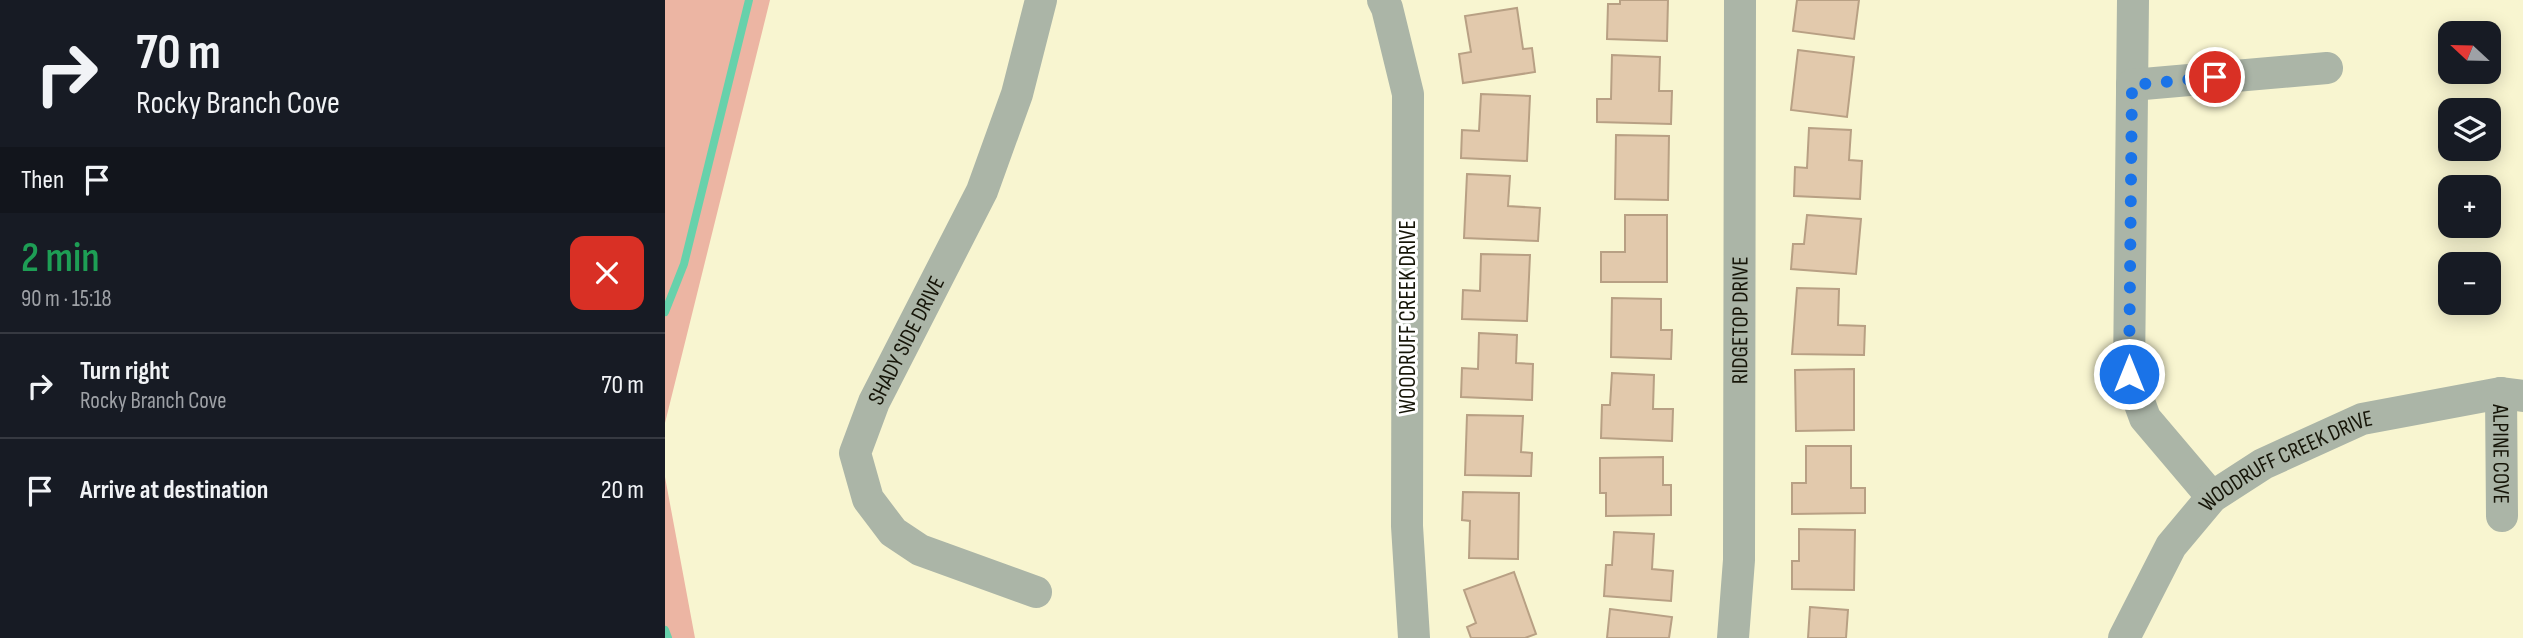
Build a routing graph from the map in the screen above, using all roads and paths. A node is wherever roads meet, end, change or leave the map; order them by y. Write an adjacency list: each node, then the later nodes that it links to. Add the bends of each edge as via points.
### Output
1 (1041, 0): 10 (street, SHADY SIDE DRIVE, via 1017,94 982,191 874,402 855,453 868,499 893,532 920,550)
2 (1383, 0): 11 (street, WOODRUFF CREEK DRIVE, via 1408,94 1407,526)
3 (1740, 0): 12 (street, RIDGETOP DRIVE, via 1739,560)
4 (2133, 0): 6 (street)
5 (2327, 68): 6 (street)
6 (2132, 85): 8 (street, via 2129,374 2145,418)
7 (2512, 395): 8 (street, WOODRUFF CREEK DRIVE, via 2362,419 2263,464); 9 (street, ALPINE COVE)
8 (2212, 497): 13 (street, WOODRUFF CREEK DRIVE, via 2171,546)
9 (2502, 516)
10 (1035, 592)
11 (1414, 638)
12 (1733, 638)
13 (2124, 638)

